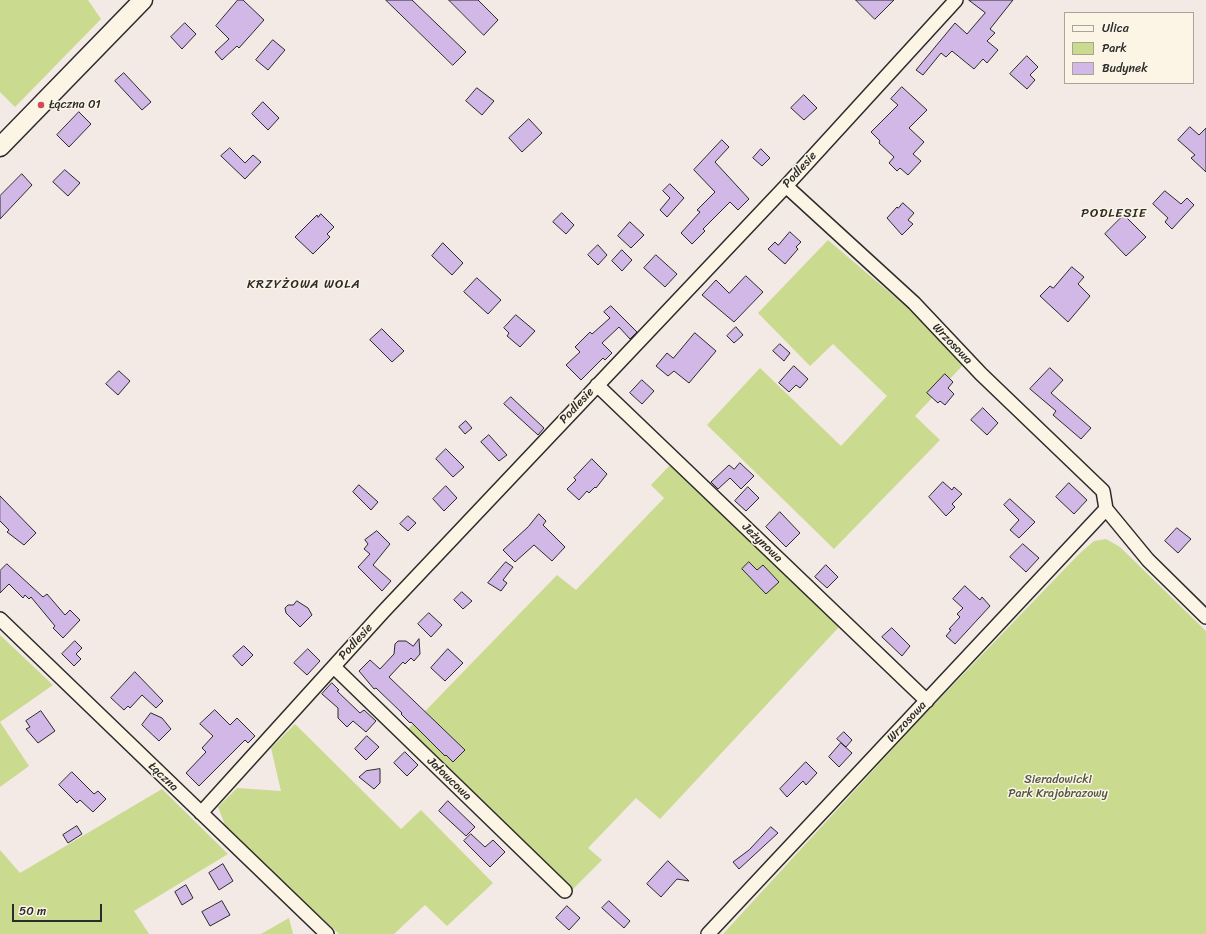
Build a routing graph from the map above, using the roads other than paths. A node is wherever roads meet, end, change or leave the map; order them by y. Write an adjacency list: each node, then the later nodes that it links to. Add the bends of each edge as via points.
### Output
1 (143, 0): 3 (street)
2 (956, 0): 4 (street, Podlesie)
3 (0, 147)
4 (786, 186): 5 (street, Podlesie); 6 (street, Wrzosowa, via 914,304 981,374 1103,491)
5 (597, 385): 9 (street, Podlesie); 10 (street, Jeżynowa)
6 (1106, 510): 7 (street, Wrzosowa, via 1148,560); 10 (street, Wrzosowa)
7 (1206, 617)
8 (0, 619): 11 (street, Łączna)
9 (334, 667): 11 (street, Podlesie); 12 (street, Jałowcowa)
10 (927, 701): 14 (street, Wrzosowa)
11 (201, 813): 13 (street, Łączna)
12 (565, 891)
13 (327, 934)
14 (708, 934)

